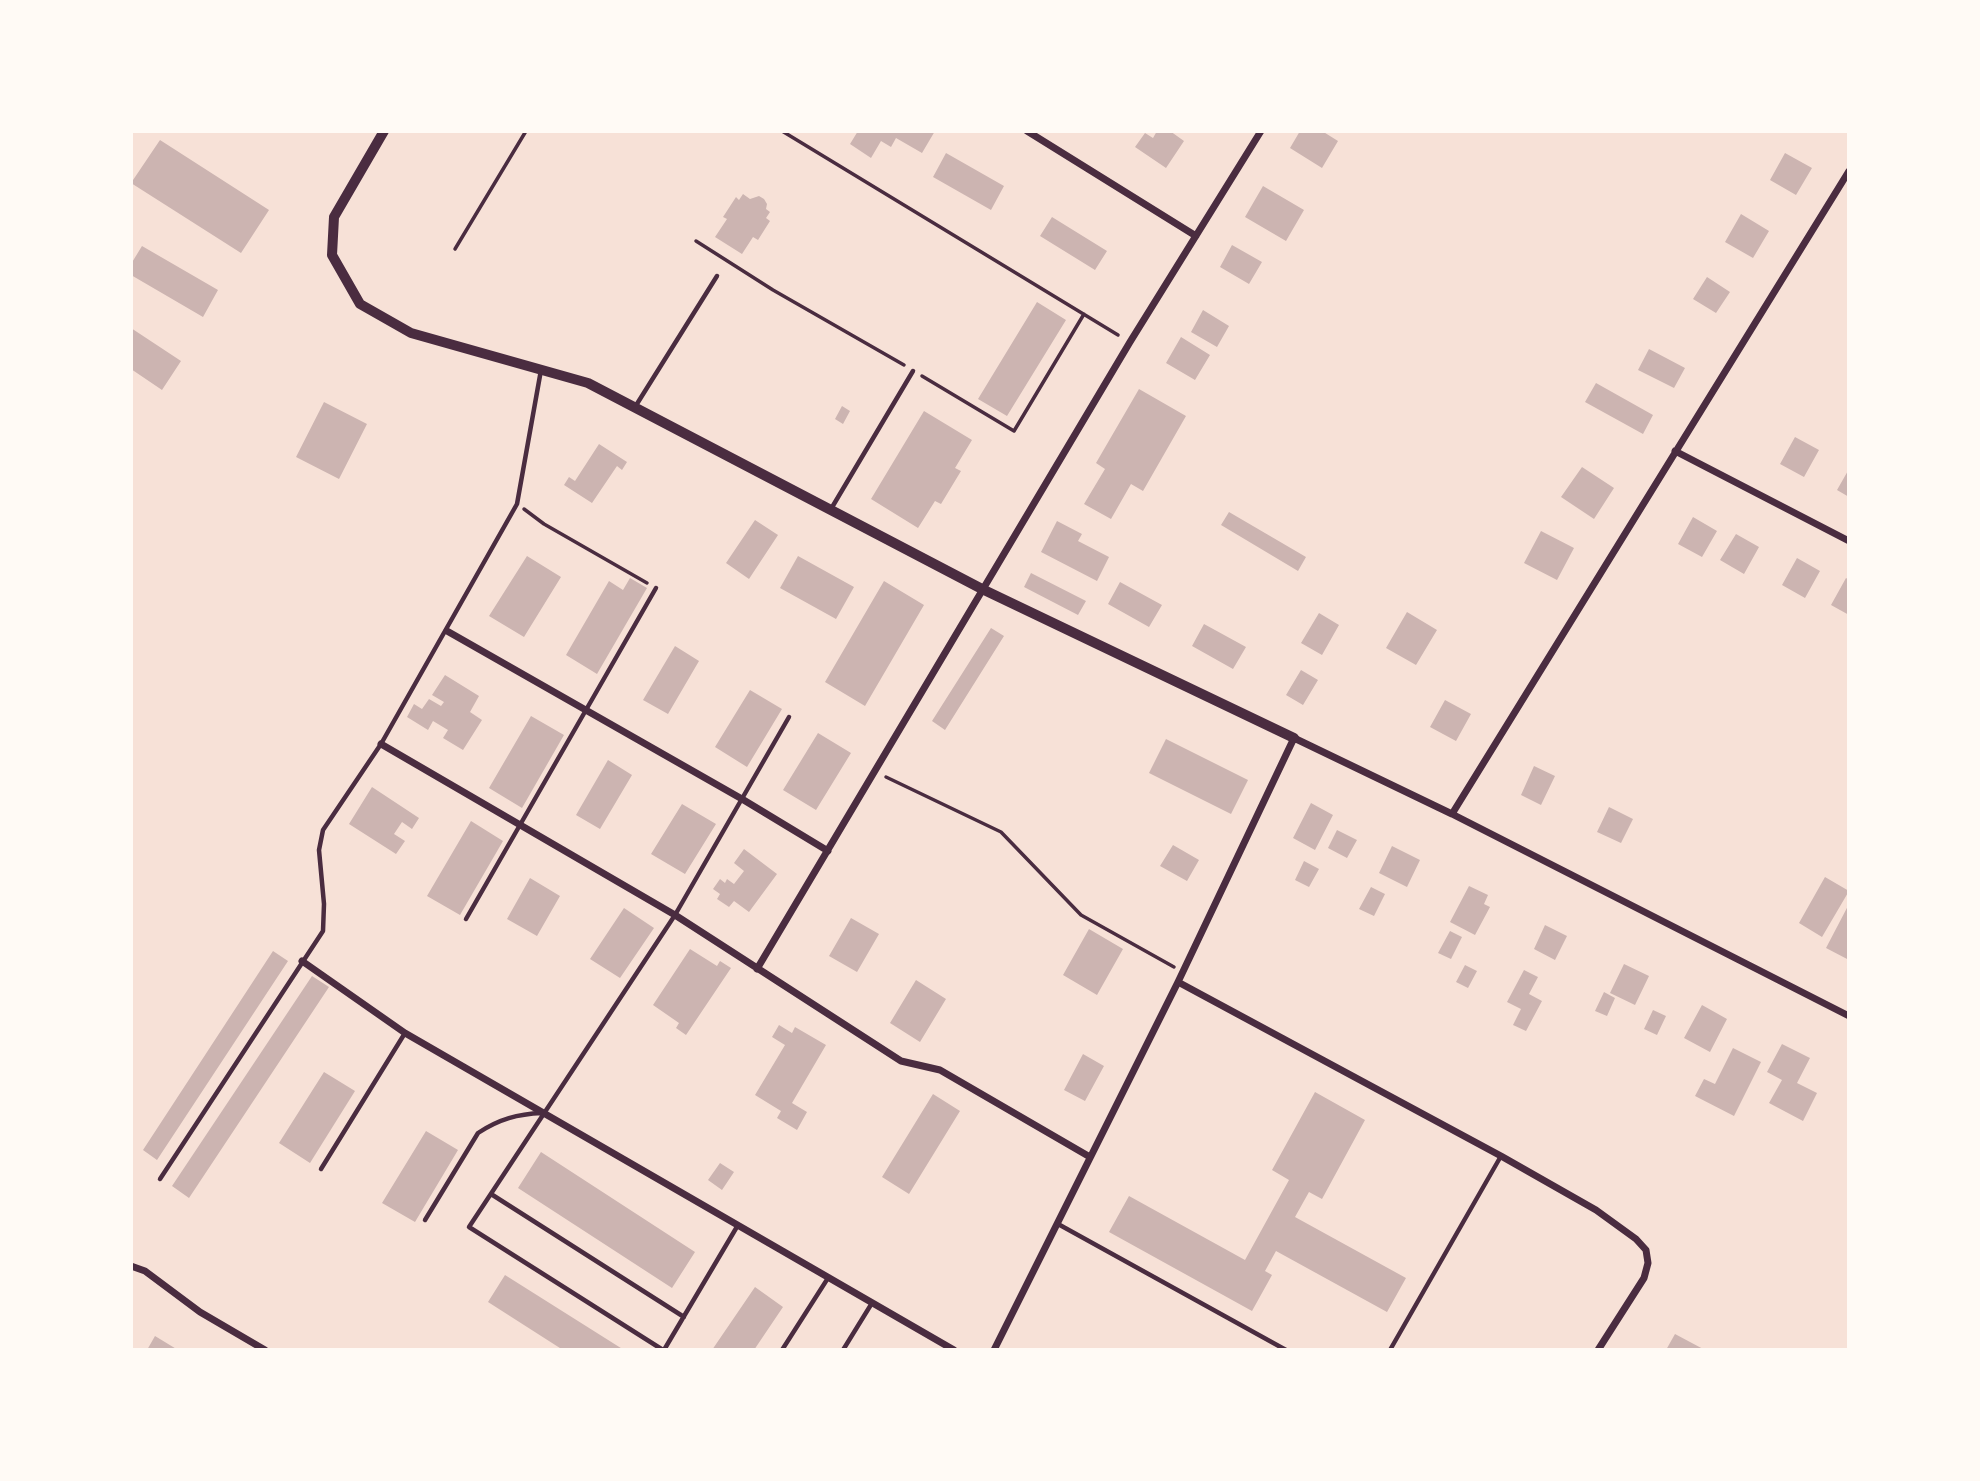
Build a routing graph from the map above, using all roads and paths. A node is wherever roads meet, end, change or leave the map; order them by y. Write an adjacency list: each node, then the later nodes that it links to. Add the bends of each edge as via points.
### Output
1 (384, 131): 13 (street, via 334,217 332,255 360,304 411,332)
2 (526, 131): 9 (path)
3 (782, 131): 11 (path)
4 (1027, 131): 7 (street)
5 (1261, 131): 7 (street)
6 (1849, 171): 16 (street)
7 (1196, 236): 12 (street)
8 (696, 241): 14 (path)
9 (455, 249)
10 (717, 276): 15 (lane)
11 (1084, 314): 12 (path); 14 (path, via 1014,431)
12 (1130, 342): 21 (street)
13 (541, 369): 15 (street, via 588,383); 17 (lane)
14 (913, 371): 18 (lane)
15 (634, 408): 18 (street)
16 (1675, 451): 19 (street); 29 (street)
17 (517, 504): 20 (path); 22 (lane)
18 (831, 510): 21 (street)
19 (1849, 541)
20 (656, 588): 23 (lane)
21 (982, 589): 25 (street); 27 (street)
22 (447, 631): 23 (street); 26 (lane)
23 (586, 710): 28 (street); 30 (lane)
24 (789, 717): 28 (lane)
25 (1294, 738): 29 (street); 36 (street)
26 (381, 744): 30 (street); 34 (lane, via 323,830 319,850 323,931)
27 (874, 772): 31 (street); 36 (path, via 1001,831 1080,915)
28 (742, 799): 31 (street); 32 (lane)
29 (1452, 814): 38 (street)
30 (520, 825): 32 (street); 33 (lane)
31 (828, 851): 35 (street)
32 (675, 915): 35 (street); 40 (lane)
33 (466, 919)
34 (302, 961): 39 (street); 44 (lane)
35 (757, 969): 42 (street, via 901,1062 940,1070)
36 (1182, 972): 37 (street)
37 (1178, 982): 41 (street); 42 (street)
38 (1849, 1016)
39 (405, 1033): 40 (street); 43 (lane)
40 (543, 1113): 45 (lane); 46 (lane, via 520,1114 478,1133); 48 (street)
41 (1501, 1156): 60 (lane); 61 (street, via 1596,1210 1646,1250 1644,1279)
42 (1090, 1157): 47 (street)
43 (321, 1169)
44 (160, 1178)
45 (491, 1194): 52 (lane); 54 (lane, via 469,1227)
46 (425, 1220)
47 (1058, 1224): 58 (street); 59 (lane)
48 (738, 1225): 50 (street); 52 (lane)
49 (131, 1266): 53 (street)
50 (829, 1278): 51 (street); 55 (lane)
51 (872, 1303): 56 (lane); 57 (street)
52 (684, 1317): 54 (lane)
53 (265, 1350)
54 (664, 1350)
55 (782, 1350)
56 (844, 1350)
57 (954, 1350)
58 (994, 1350)
59 (1286, 1350)
60 (1390, 1350)
61 (1598, 1350)

